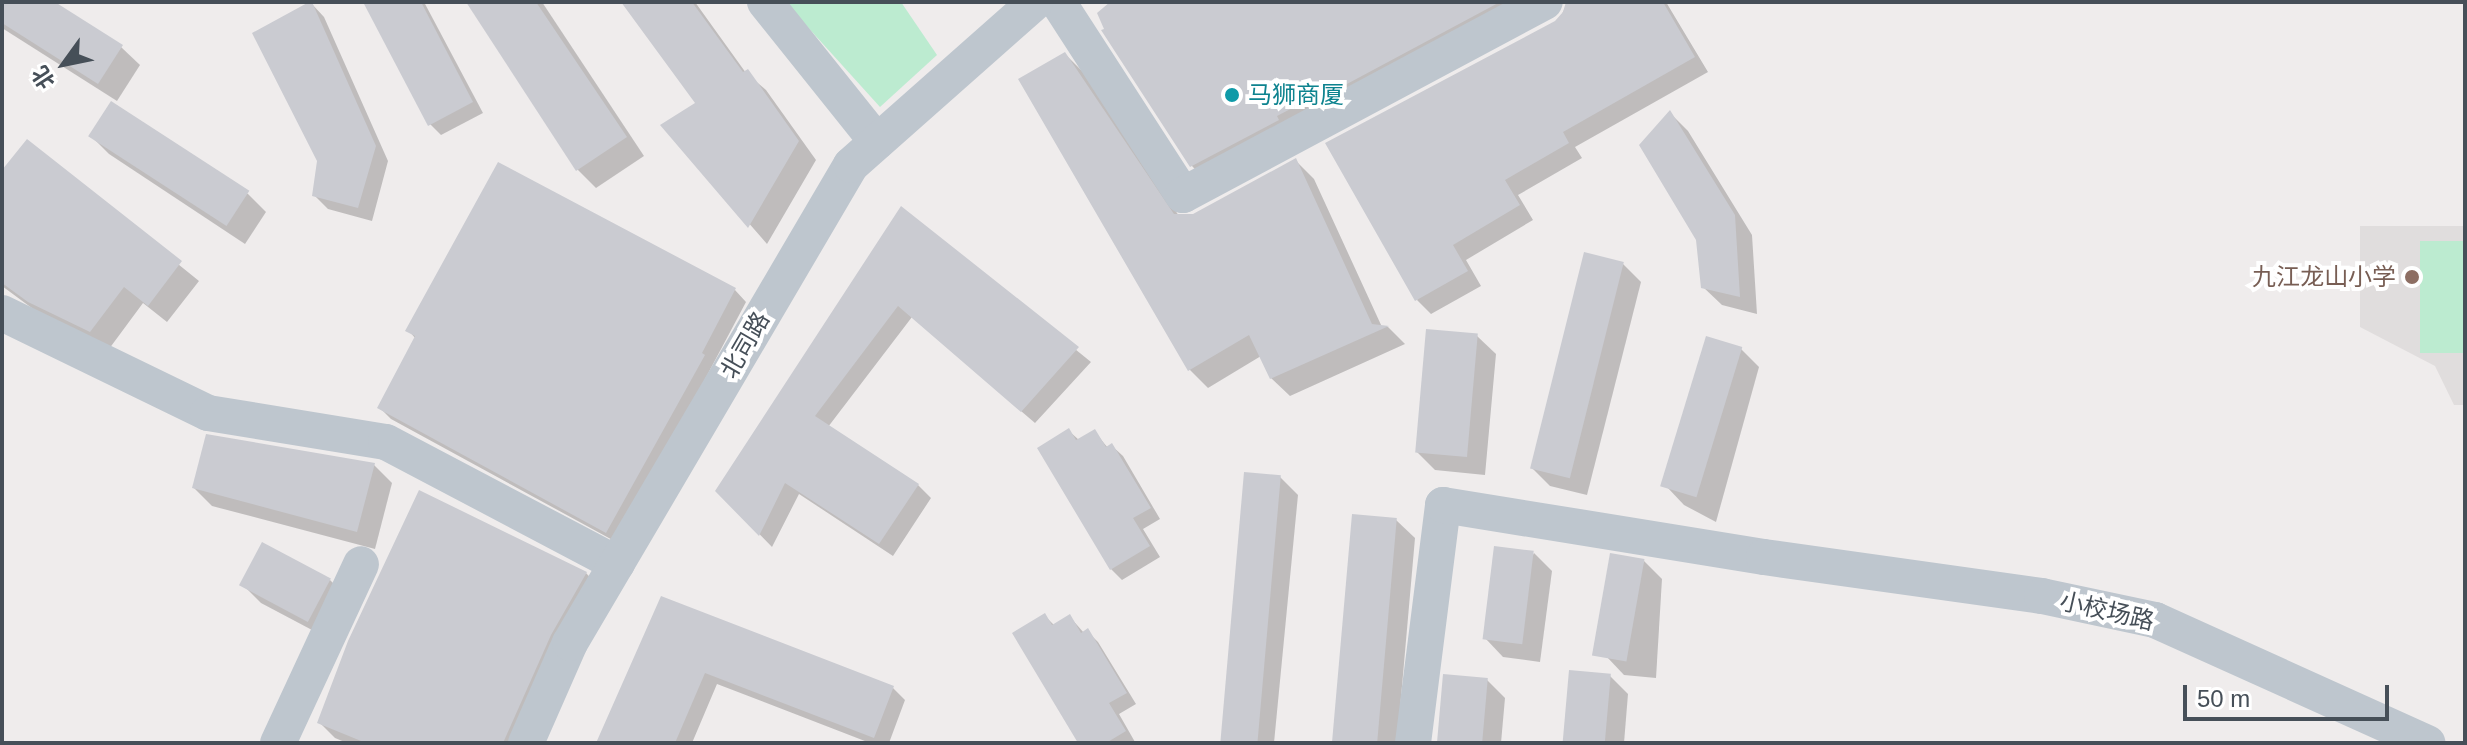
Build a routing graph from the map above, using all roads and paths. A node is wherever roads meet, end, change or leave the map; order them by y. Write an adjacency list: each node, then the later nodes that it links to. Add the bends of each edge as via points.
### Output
1 (765, 2): 5 (street)
2 (1035, 2): 5 (street, 北司路)
3 (1058, 2): 4 (street, via 1183,195)
4 (1545, 2)
5 (877, 142): 8 (street, 北司路, via 851,165)
6 (2, 313): 8 (street, via 208,413 386,442)
7 (361, 564): 9 (street)
8 (617, 564): 10 (street, 北司路, via 570,643)
9 (288, 740)
10 (526, 743)
11 (1413, 743): 12 (street, 小校场路, via 1443,505 2042,596 2155,620)
12 (2427, 743)

